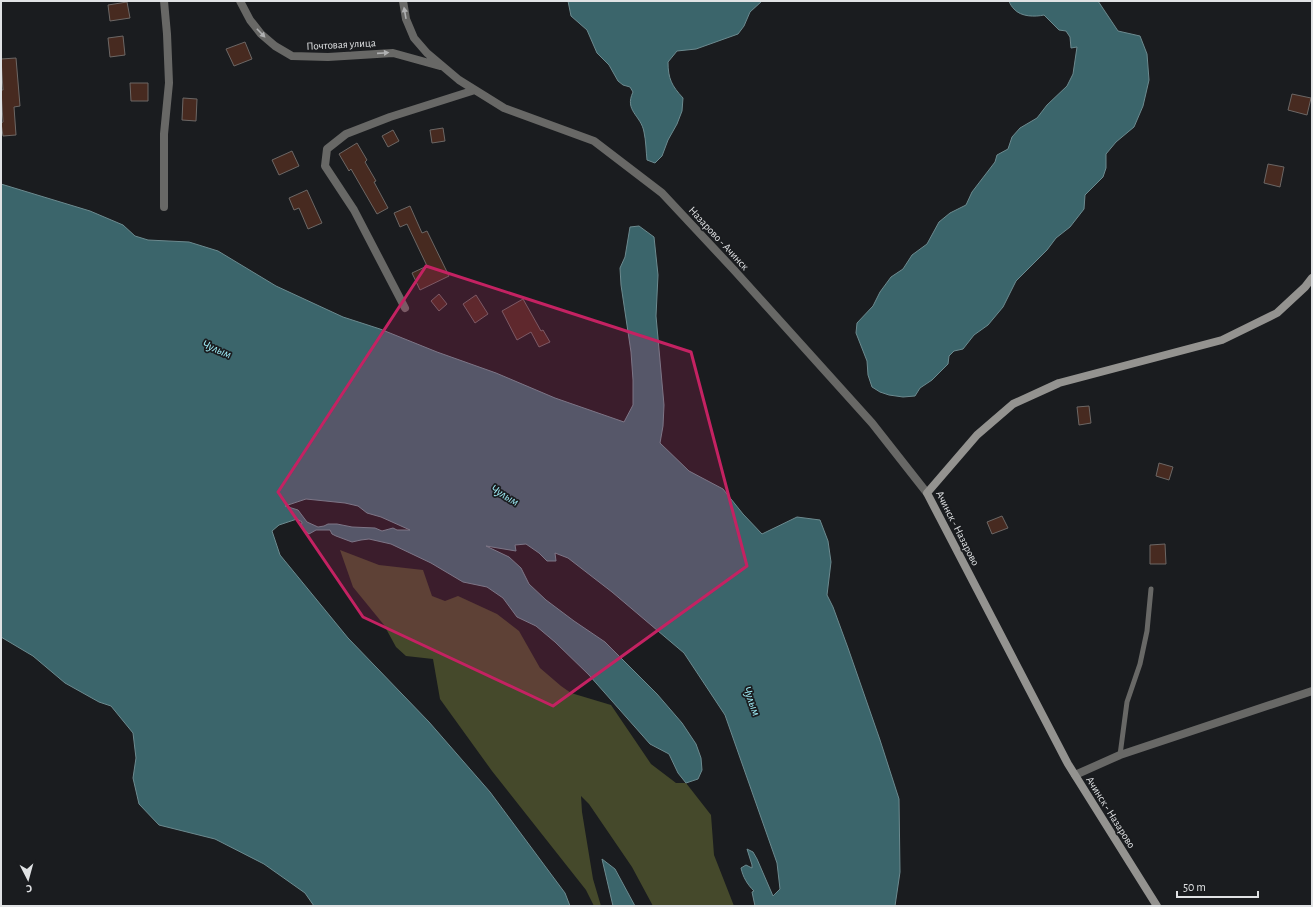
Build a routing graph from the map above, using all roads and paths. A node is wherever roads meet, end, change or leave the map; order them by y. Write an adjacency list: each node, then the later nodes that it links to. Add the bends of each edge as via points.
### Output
1 (164, 1): 6 (street, via 168,83 164,134)
2 (240, 1): 4 (street, Почтовая улица, one-way to 4, via 261,34 292,56 323,58 393,53)
3 (403, 1): 4 (street, Назарово - Ачинск, one-way to 3, via 414,38 406,19)
4 (442, 67): 5 (street, Назарово - Ачинск)
5 (475, 90): 8 (street, via 390,116 346,134 327,149 325,166 354,210); 9 (street, Назарово - Ачинск, via 504,108 594,141 662,193 867,418)
6 (164, 207)
7 (1312, 278): 9 (street, Ачинск - Назарово, via 1277,313 1222,340 1059,383 1013,404 977,435)
8 (404, 308)
9 (927, 493): 13 (street, Ачинск - Назарово)
10 (1150, 589): 12 (lane, via 1147,631 1140,664 1127,702)
11 (1312, 691): 12 (street)
12 (1120, 755): 13 (street)
13 (1075, 775): 14 (street, Ачинск - Назарово)
14 (1157, 906)

